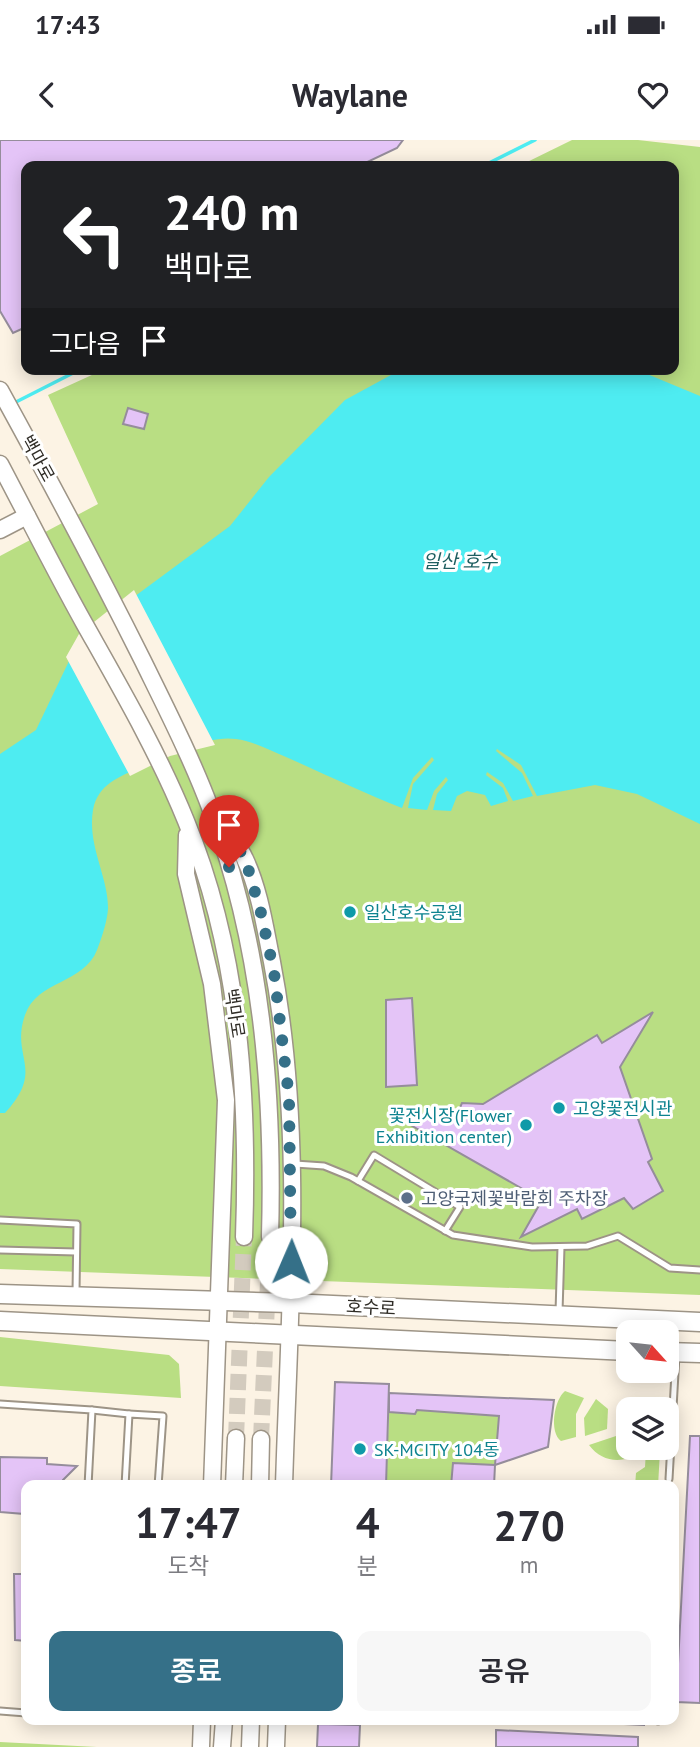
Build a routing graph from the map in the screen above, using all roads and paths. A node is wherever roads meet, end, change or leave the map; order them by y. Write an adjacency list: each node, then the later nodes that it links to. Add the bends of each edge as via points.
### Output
1 (0, 390): 5 (main road, 백마로, via 75,526)
2 (0, 464): 3 (main road, 백마로)
3 (27, 516): 4 (main road); 6 (main road, 백마로)
4 (0, 530)
5 (212, 811): 7 (main road, via 245,858 261,913 285,1048); 12 (main road, 백마로, via 241,914 262,1020 271,1147)
6 (187, 822): 11 (main road, 백마로, via 219,929 239,1034 246,1128); 19 (main road, via 186,874 212,984 225,1087)
7 (290, 1164): 8 (lane, via 324,1166); 20 (main road)
8 (358, 1181): 10 (lane); 10 (lane, via 374,1154 460,1207)
9 (0, 1220): 15 (lane, via 77,1224)
10 (445, 1231): 13 (lane, via 532,1247)
11 (244, 1237)
12 (270, 1237)
13 (561, 1247): 16 (lane, via 587,1246 618,1236 670,1268); 21 (lane)
14 (0, 1250): 15 (lane)
15 (76, 1252): 18 (lane)
16 (700, 1270)
17 (0, 1294): 18 (main road, 호수로)
18 (76, 1296): 19 (main road, 호수로)
19 (220, 1300): 20 (main road, 호수로); 24 (main road)
20 (290, 1303): 21 (main road, 호수로); 25 (main road)
21 (559, 1315): 23 (main road, 호수로)
22 (0, 1321): 24 (main road, 호수로)
23 (700, 1321)
24 (219, 1332): 25 (main road, 호수로); 39 (main road)
25 (289, 1336): 26 (main road, 호수로); 42 (main road)
26 (616, 1350)
27 (679, 1352): 28 (main road)
28 (700, 1353)
29 (671, 1383): 35 (lane)
30 (0, 1404): 31 (lane)
31 (92, 1410): 32 (lane); 36 (lane)
32 (129, 1414): 37 (lane); 38 (lane, via 163,1416)
33 (236, 1438): 40 (main road)
34 (261, 1439): 41 (main road)
35 (669, 1479)
36 (88, 1480)
37 (125, 1480)
38 (158, 1480)
39 (212, 1480)
40 (234, 1480)
41 (260, 1480)
42 (284, 1480)
43 (0, 1712): 44 (lane)
44 (21, 1713)
45 (202, 1725): 49 (main road)
46 (224, 1725): 50 (main road)
47 (251, 1725): 51 (main road)
48 (277, 1725): 52 (main road)
49 (201, 1747)
50 (222, 1747)
51 (250, 1747)
52 (276, 1747)

